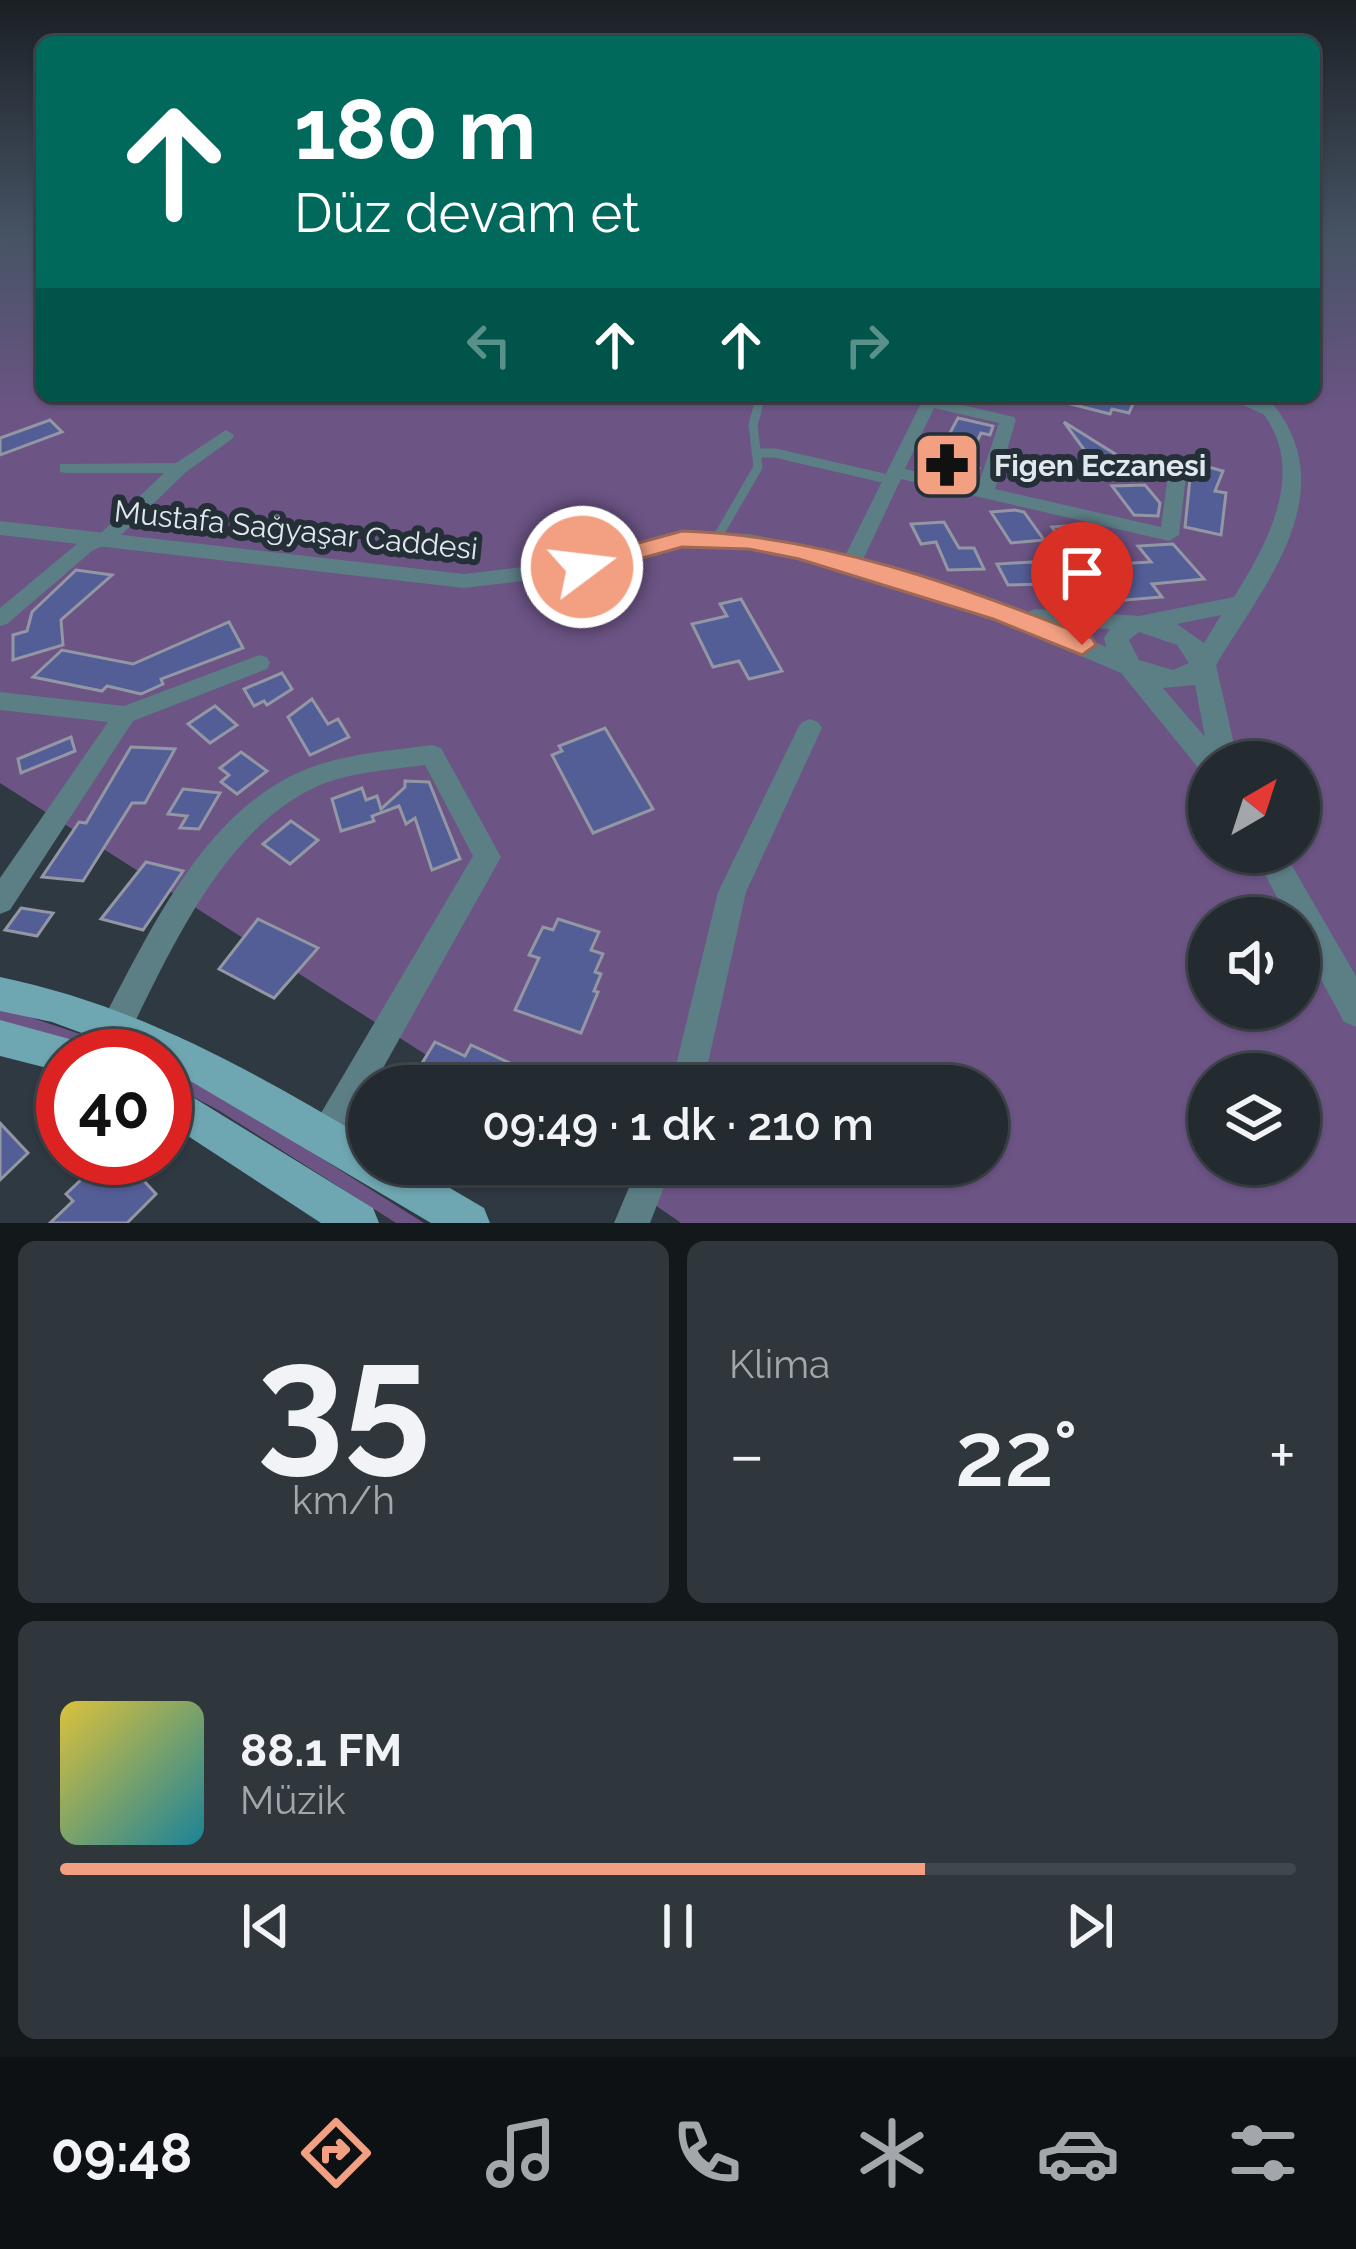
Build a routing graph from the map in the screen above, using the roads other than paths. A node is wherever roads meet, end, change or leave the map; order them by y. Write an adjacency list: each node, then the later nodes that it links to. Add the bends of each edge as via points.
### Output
1 (759, 402): 7 (lane)
2 (929, 402): 11 (street); 12 (street, via 1008,420)
3 (1246, 402): 5 (lane)
4 (1262, 402): 5 (street)
5 (1277, 416): 17 (street, via 1295,467 1293,496)
6 (226, 435): 9 (street)
7 (756, 453): 11 (lane); 14 (lane, via 746,494)
8 (66, 468): 9 (street)
9 (180, 468): 15 (street)
10 (1178, 468): 12 (street, via 1169,536)
11 (894, 476): 12 (street); 16 (street)
12 (985, 493)
13 (0, 528): 15 (street, Mustafa Sağyaşar Caddesi)
14 (717, 538): 15 (street, Mustafa Sağyaşar Caddesi, via 464,581); 16 (street, Mustafa Sağyaşar Caddesi)
15 (100, 539): 19 (street)
16 (850, 566): 18 (street, Mustafa Sağyaşar Caddesi)
17 (1244, 603): 20 (street); 23 (street)
18 (1003, 613): 20 (street); 22 (street)
19 (0, 619)
20 (1139, 624): 22 (street, via 1116,638); 23 (street, via 1187,640)
21 (259, 663): 25 (street)
22 (1130, 665): 23 (street, via 1167,679 1190,676); 27 (street)
23 (1200, 665): 28 (street)
24 (0, 701): 25 (street)
25 (125, 715): 30 (street)
26 (810, 728): 36 (street, via 732,892)
27 (1193, 741)
28 (1219, 741)
29 (1280, 873): 32 (street)
30 (0, 901)
31 (0, 994): 33 (main road)
32 (1356, 1010)
33 (118, 1023): 38 (main road); 38 (street, via 160,945 249,820 307,780 432,755 487,857)
34 (0, 1038): 35 (main road)
35 (36, 1047)
36 (692, 1065)
37 (192, 1118): 42 (main road)
38 (326, 1137): 39 (main road)
39 (348, 1150)
40 (407, 1185): 43 (main road)
41 (647, 1185): 44 (street)
42 (336, 1218)
43 (470, 1223)
44 (632, 1223)

